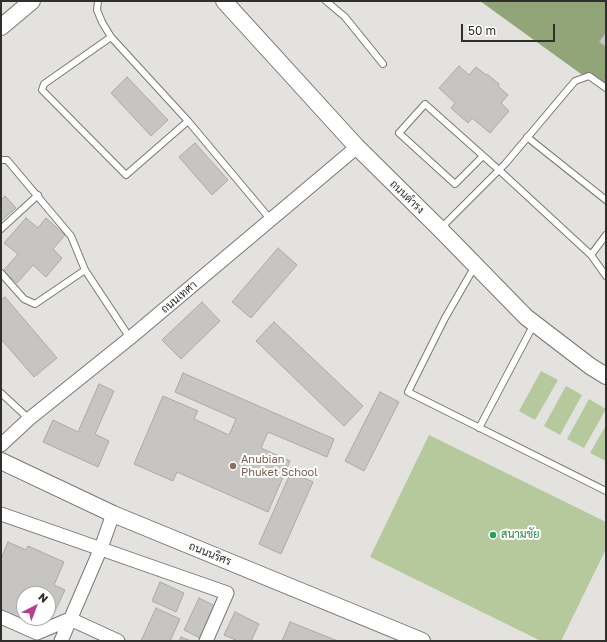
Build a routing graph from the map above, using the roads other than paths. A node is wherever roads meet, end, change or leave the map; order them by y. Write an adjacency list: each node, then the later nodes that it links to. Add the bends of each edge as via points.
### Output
1 (32, 1): 5 (street)
2 (98, 1): 6 (lane, via 97,10)
3 (224, 1): 11 (street, ถนนดำรง)
4 (326, 1): 7 (lane, via 345,17)
5 (1, 27)
6 (111, 37): 9 (lane); 9 (lane, via 44,84 42,90 126,175)
7 (383, 64)
8 (606, 88): 10 (lane, via 589,76 575,81)
9 (188, 121): 17 (lane)
10 (527, 137): 14 (lane); 16 (lane)
11 (357, 148): 17 (street, ถนนเทศา); 19 (street, ถนนดำรง)
12 (483, 156): 12 (lane, via 455,184 399,132 425,104); 14 (lane)
13 (1, 160): 15 (lane, via 7,160)
14 (499, 170): 19 (lane); 21 (lane)
15 (38, 196): 18 (lane); 23 (lane, via 72,236)
16 (606, 200)
17 (271, 220): 27 (street, ถนนเทศา)
18 (1, 229)
19 (440, 229): 22 (street, ถนนดำรง)
20 (606, 235): 21 (lane)
21 (591, 255): 25 (lane)
22 (475, 266): 26 (street, ถนนดำรง); 32 (lane, via 445,318 408,392)
23 (85, 270): 24 (lane, via 35,304 24,299); 27 (lane)
24 (1, 273)
25 (606, 276)
26 (534, 324): 28 (street, ถนนดำรง); 32 (lane)
27 (130, 338): 31 (street, ถนนเทศา)
28 (606, 376)
29 (1, 393): 30 (lane)
30 (3, 399): 31 (lane)
31 (29, 419): 33 (street, ถนนเทศา)
32 (479, 428): 35 (lane)
33 (1, 445)
34 (1, 461): 37 (street, ถนนนริศร)
35 (606, 491)
36 (1, 514): 38 (street)
37 (113, 514): 38 (street); 41 (street, ถนนนริศร)
38 (101, 548): 40 (street); 44 (street, via 227,593)
39 (1, 617): 40 (street, via 37,633)
40 (70, 620): 42 (street); 43 (street)
41 (417, 640)
42 (60, 641)
43 (118, 641)
44 (206, 641)

